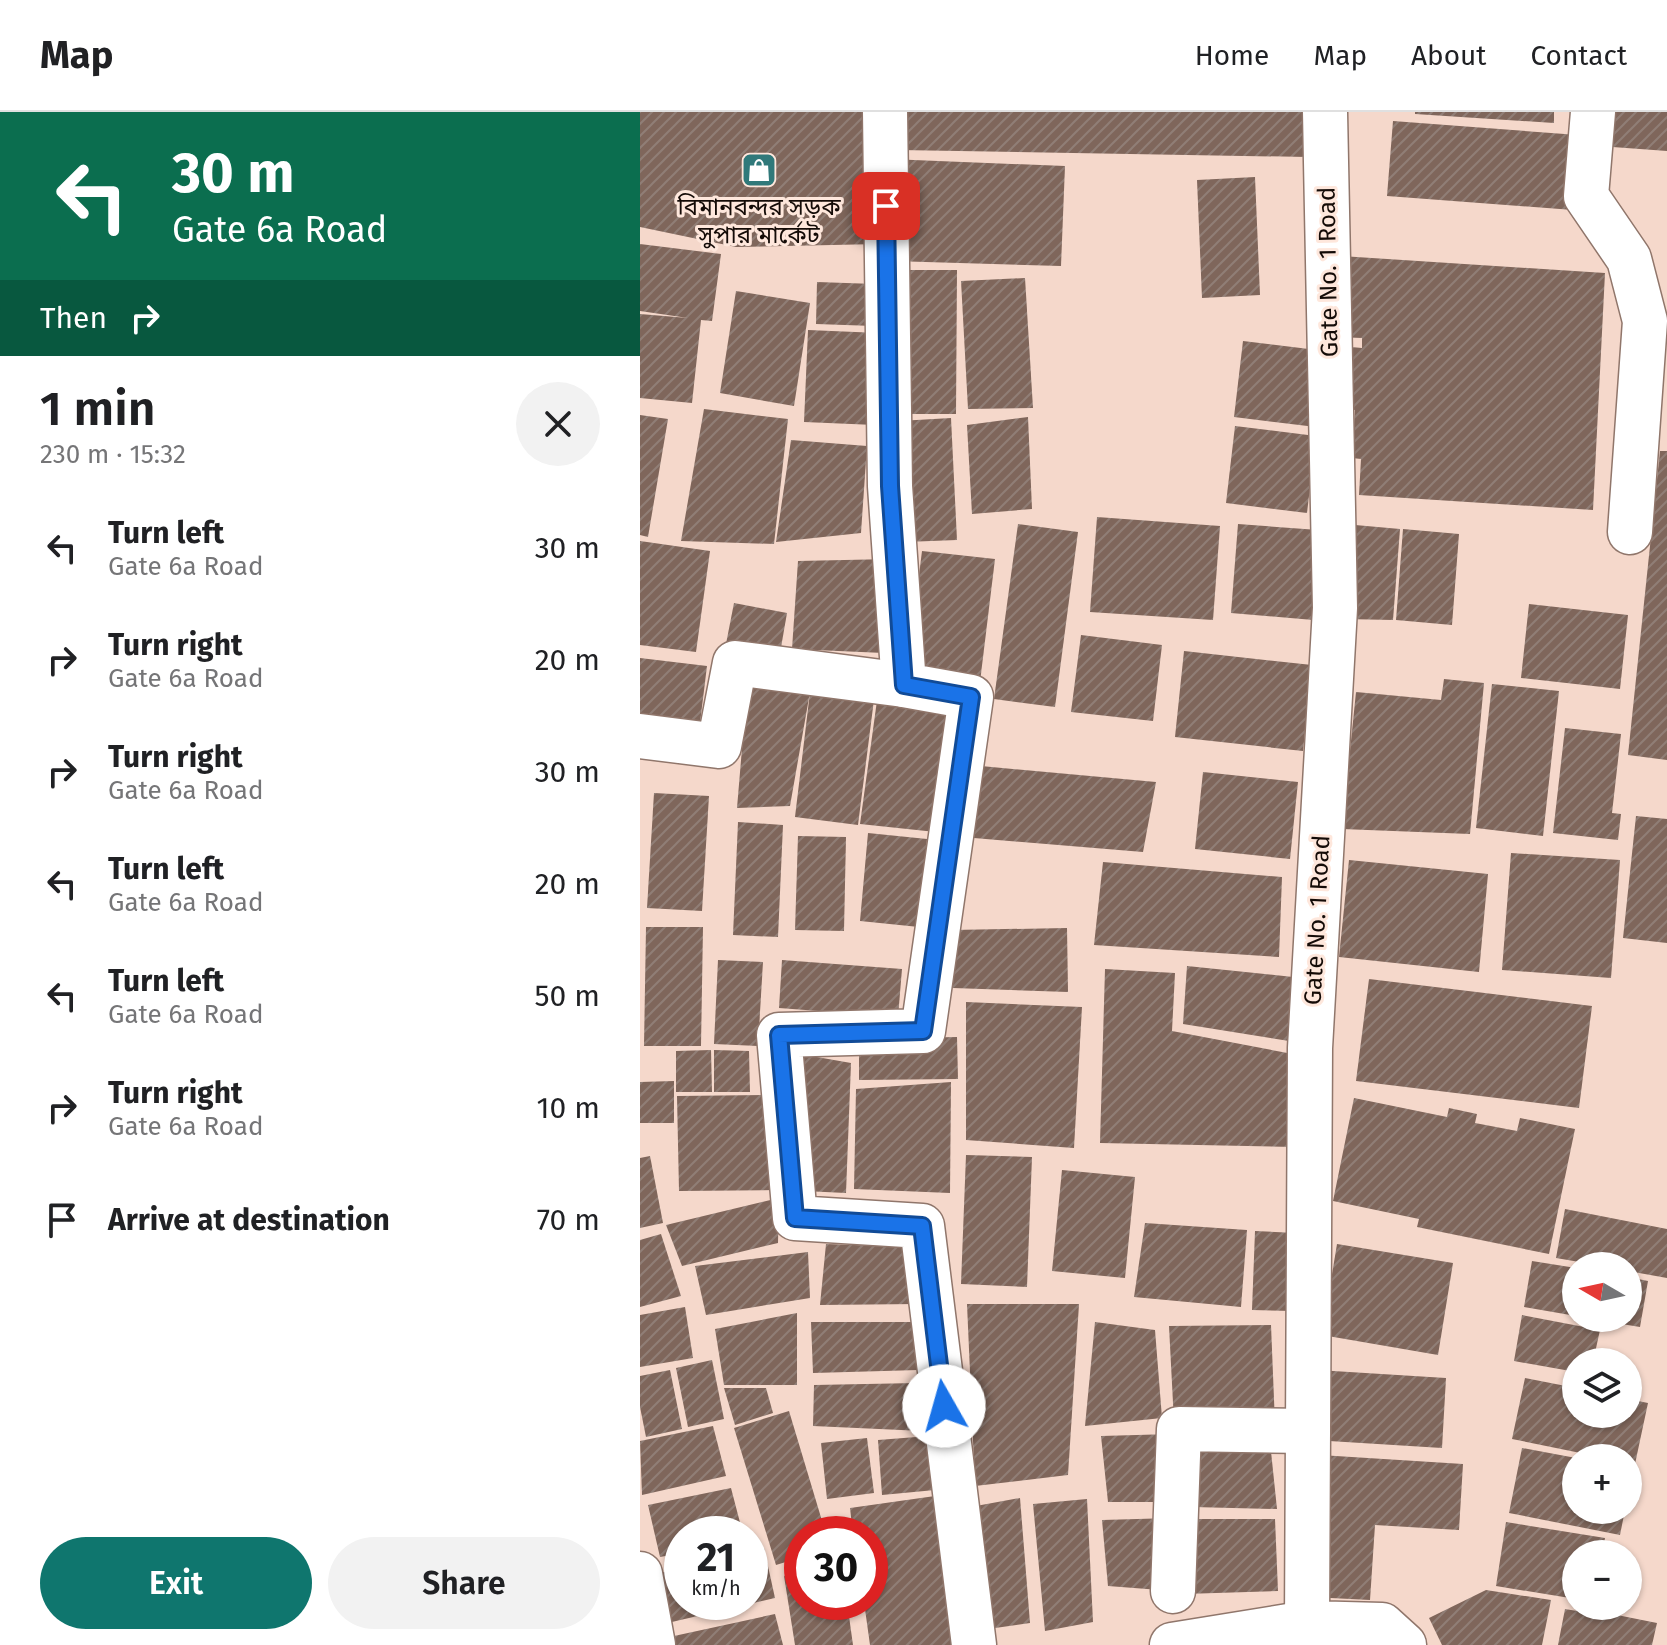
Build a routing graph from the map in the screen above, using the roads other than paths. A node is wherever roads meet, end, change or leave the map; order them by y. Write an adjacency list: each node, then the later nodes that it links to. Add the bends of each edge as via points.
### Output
1 (885, 112): 5 (street, via 890,486)
2 (1325, 112): 7 (street, Gate No. 1 Road, via 1335,608 1310,1048)
3 (1593, 112): 4 (street, via 1586,196 1629,259 1645,321)
4 (1630, 532)
5 (904, 685): 6 (street, via 735,663 719,746); 12 (street, via 971,697 923,1031 779,1035 795,1218 922,1226)
6 (640, 736)
7 (1308, 1431): 9 (street, via 1179,1429); 10 (street, Gate No. 1 Road)
8 (640, 1574): 11 (street)
9 (1173, 1591)
10 (1281, 1633): 13 (street); 14 (street, via 1382,1625)
11 (653, 1645)
12 (974, 1645)
13 (1172, 1645)
14 (1404, 1645)

